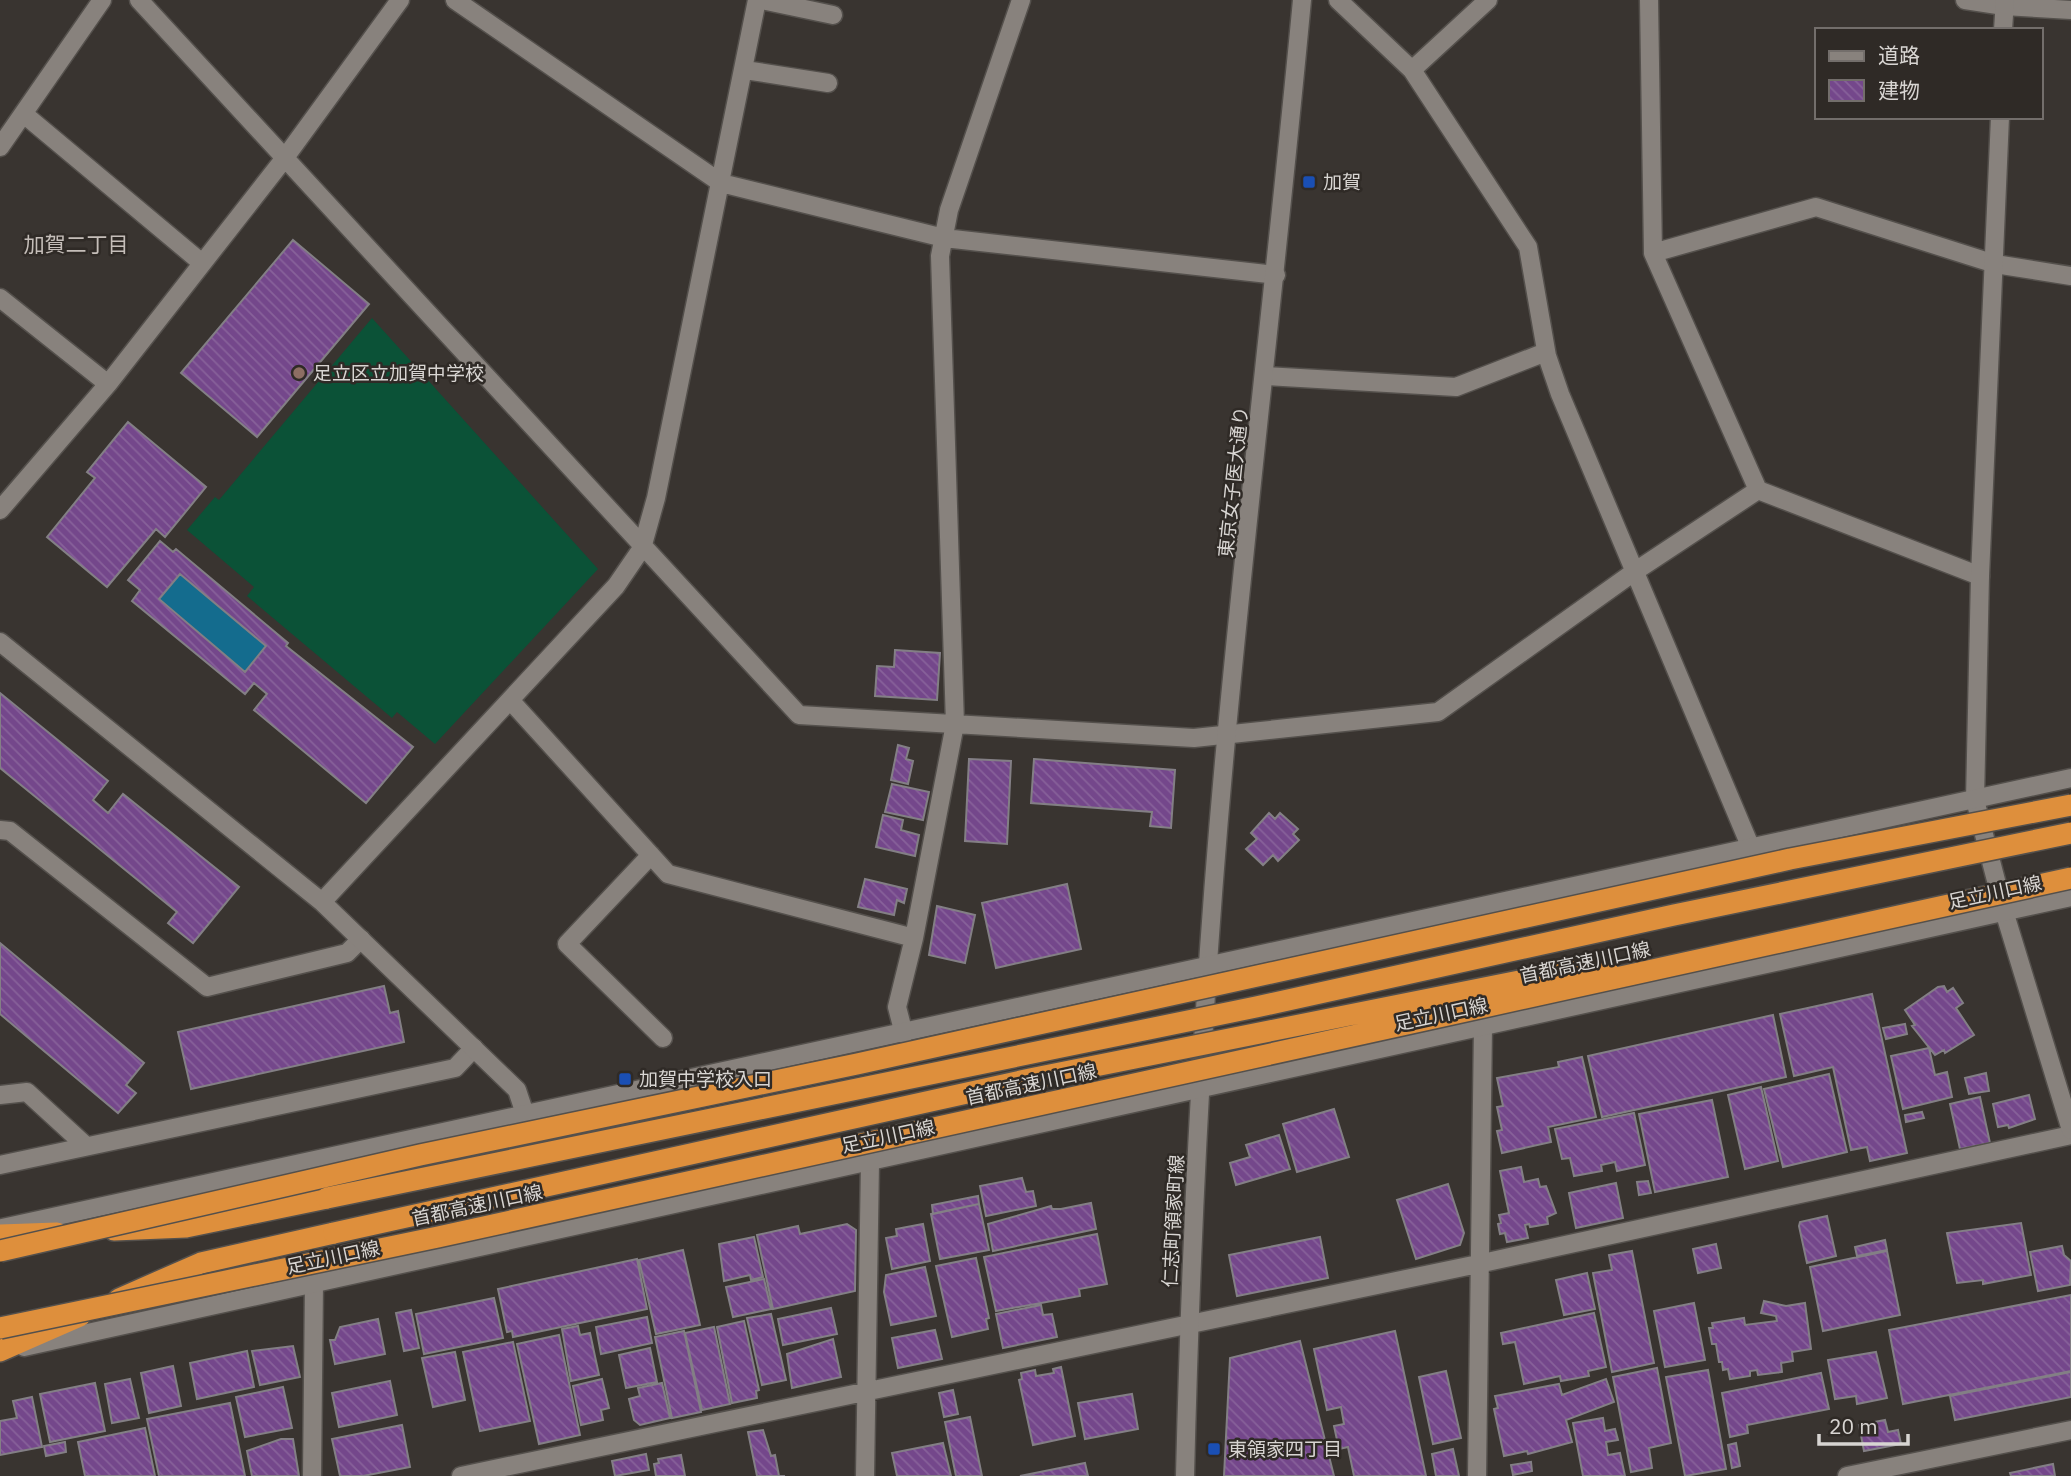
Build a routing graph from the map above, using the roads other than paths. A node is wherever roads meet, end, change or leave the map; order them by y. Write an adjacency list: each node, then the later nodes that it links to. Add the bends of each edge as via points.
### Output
1 (102, 0): 19 (street)
2 (139, 0): 22 (street)
3 (400, 0): 22 (street)
4 (455, 0): 23 (street)
5 (760, 0): 14 (street); 16 (street)
6 (1021, 0): 24 (street, via 949,210)
7 (1302, 0): 28 (street, 東京女子医大通り)
8 (1338, 0): 17 (street)
9 (1488, 0): 17 (street)
10 (1649, 0): 25 (street)
11 (1965, 0): 12 (street)
12 (2005, 3): 13 (street); 15 (street)
13 (2071, 10)
14 (833, 15)
15 (2003, 28)
16 (745, 70): 18 (street); 23 (street)
17 (1412, 70): 31 (street, via 1528,247)
18 (828, 83)
19 (25, 115): 21 (street); 26 (street)
20 (2000, 119): 27 (street)
21 (0, 147)
22 (284, 159): 26 (street); 36 (street)
23 (721, 183): 24 (street); 36 (street)
24 (944, 237): 28 (street); 41 (street, via 940,256)
25 (1653, 253): 27 (street, via 1815,207); 34 (street)
26 (202, 262): 33 (street)
27 (1995, 264): 29 (street); 38 (street)
28 (1276, 275): 32 (street, 東京女子医大通り)
29 (2071, 276)
30 (0, 298): 33 (street)
31 (1546, 352): 32 (street, via 1456,387); 37 (street)
32 (1265, 376): 42 (street, 東京女子医大通り)
33 (108, 384): 35 (street)
34 (1758, 490): 37 (street); 38 (street)
35 (3, 500)
36 (642, 548): 40 (street, via 616,586); 41 (street, via 800,715)
37 (1634, 572): 42 (street, via 1438,712); 48 (street)
38 (1980, 576): 44 (street)
39 (0, 642): 52 (street)
40 (510, 700): 49 (street); 52 (street)
41 (955, 724): 42 (street); 54 (street)
42 (1226, 736): 57 (street, 東京女子医大通り)
43 (2071, 778): 44 (street)
44 (1975, 800): 48 (street); 53 (street)
45 (2071, 805): 71 (highway, bridge, via 1790,859 406,1158)
46 (0, 830): 55 (street, via 10,831 207,987 347,953)
47 (2071, 832): 70 (highway, bridge, via 1256,1007 186,1227)
48 (1751, 848): 57 (street)
49 (651, 855): 54 (street, via 668,874); 60 (street, via 567,944)
50 (2071, 878): 56 (highway, 首都高速川口線, bridge)
51 (2071, 897): 53 (street, 足立川口線)
52 (321, 902): 55 (street)
53 (2004, 911): 58 (street, 足立川口線); 65 (street)
54 (914, 938): 59 (street, via 897,1007)
55 (361, 939): 61 (street)
56 (1703, 960): 75 (highway, 首都高速川口線, bridge, via 438,1237); 76 (highway, bridge, via 1527,980 1030,1079 201,1263)
57 (1209, 968): 59 (street); 62 (street, 仁志町領家町線)
58 (1483, 1027): 62 (street, 足立川口線); 72 (street)
59 (904, 1034): 64 (street)
60 (663, 1038)
61 (474, 1048): 64 (street, via 517,1090); 66 (street, via 455,1068)
62 (1202, 1089): 67 (street, 足立川口線); 74 (street, 仁志町領家町線)
63 (0, 1095): 66 (street, via 27,1092)
64 (526, 1117): 69 (street)
65 (2071, 1132): 72 (street)
66 (86, 1146): 68 (street)
67 (870, 1162): 73 (street, 足立川口線); 77 (street)
68 (0, 1165)
69 (0, 1229)
70 (0, 1235)
71 (0, 1251)
72 (1478, 1264): 74 (street); 83 (street)
73 (314, 1282): 76 (street, 足立川口線); 79 (street)
74 (1188, 1325): 77 (street); 82 (street, 仁志町領家町線)
75 (0, 1328)
76 (0, 1352)
77 (867, 1392): 80 (street); 81 (street)
78 (2071, 1430): 84 (street)
79 (312, 1476)
80 (461, 1476)
81 (865, 1476)
82 (1185, 1476)
83 (1477, 1476)
84 (1847, 1476)

